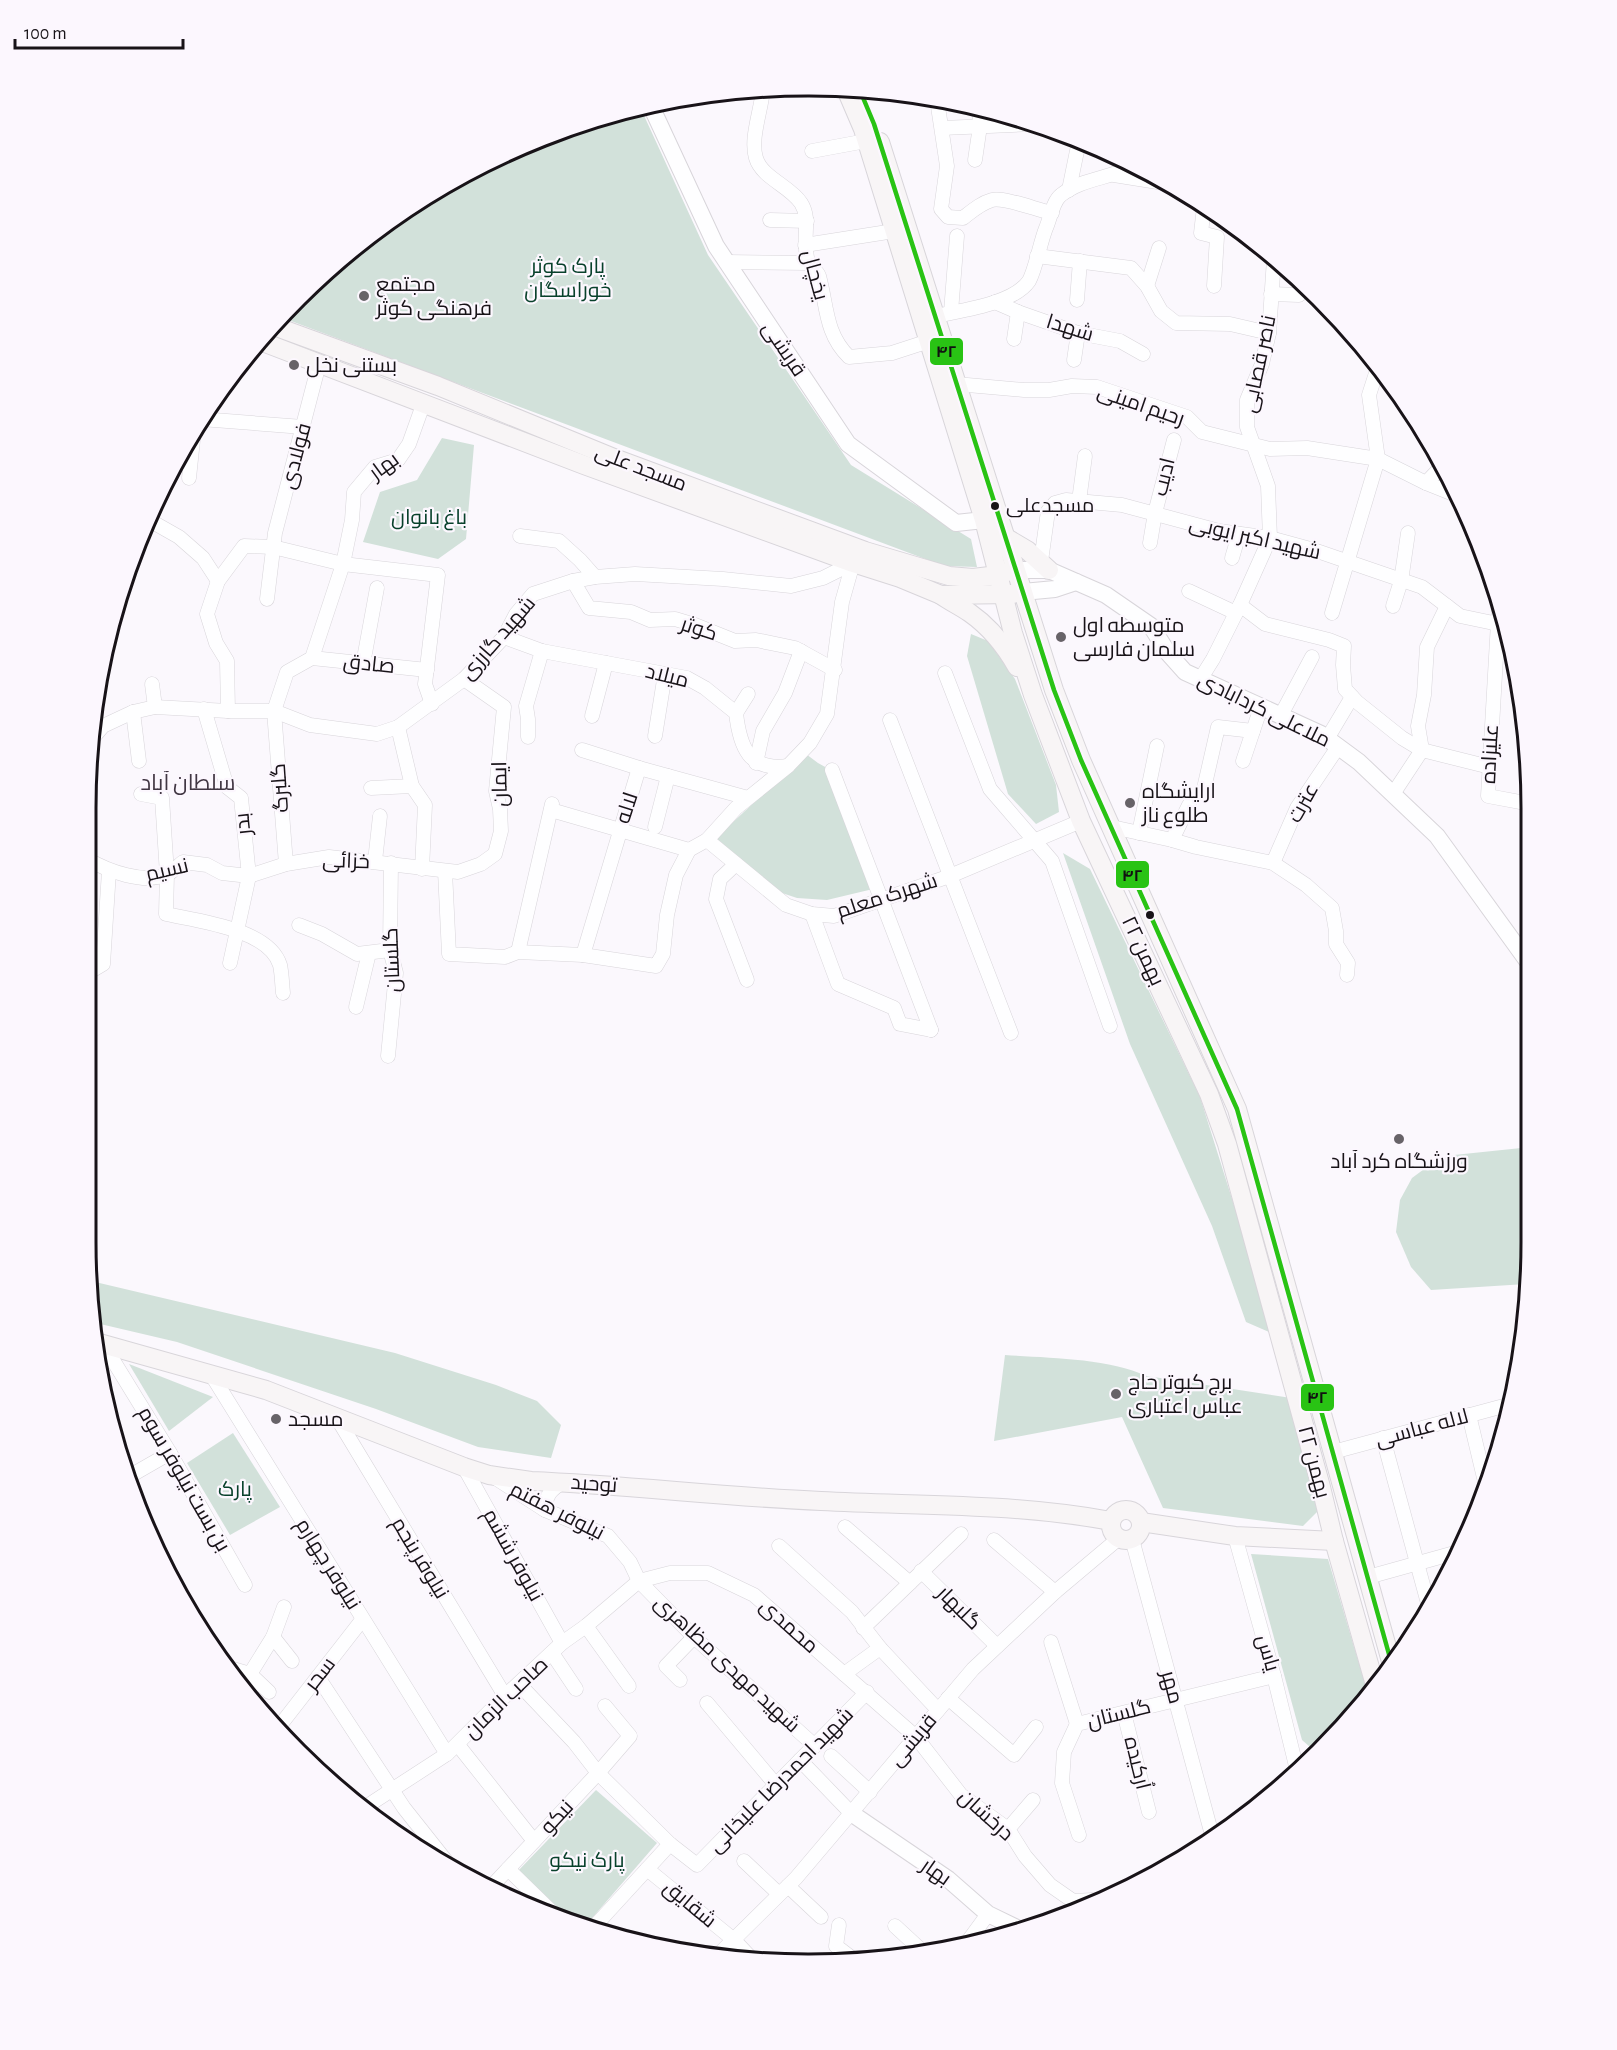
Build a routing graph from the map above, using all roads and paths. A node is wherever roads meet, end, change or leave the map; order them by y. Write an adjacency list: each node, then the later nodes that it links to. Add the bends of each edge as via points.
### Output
1 (762, 98): 21 (street, یخچال, via 753,140 756,160 801,203)
2 (849, 98): 10 (main road, ۲۲ بهمن)
3 (864, 99): 38 (main road, ۲۲ بهمن)
4 (938, 108): 9 (street)
5 (654, 113): 28 (street, قریشی)
6 (980, 117): 8 (street)
7 (1009, 125): 8 (street)
8 (980, 126): 9 (street); 13 (street)
9 (942, 128): 18 (street, via 947,166 941,209 948,217 963,218 992,200)
10 (866, 141): 12 (street); 22 (main road, ۲۲ بهمن)
11 (1077, 149): 17 (street)
12 (812, 151)
13 (975, 160)
14 (1125, 170): 15 (street)
15 (1114, 175): 16 (street); 17 (street, via 1081,182)
16 (1144, 180)
17 (1069, 190): 18 (street, via 1059,196)
18 (1052, 213): 26 (street)
19 (1203, 216): 32 (street, via 1202,233 1217,237)
20 (770, 220): 21 (street)
21 (807, 221): 24 (street, یخچال)
22 (894, 231): 24 (street); 43 (main road, ۲۲ بهمن)
23 (957, 236): 38 (street)
24 (805, 245): 29 (street, یخچال)
25 (1159, 248): 31 (street)
26 (1037, 255): 27 (street); 36 (street, via 1029,281 1014,294)
27 (1080, 261): 31 (street, via 1131,268); 35 (street)
28 (726, 262): 29 (street); 66 (street, قریشی, via 848,444 956,523)
29 (808, 263): 43 (street, یخچال, via 818,273 826,320 849,357 892,353)
30 (1273, 269): 33 (street, ناصر قصابی)
31 (1147, 286): 41 (street, via 1161,311 1176,323 1230,324)
32 (1214, 286)
33 (1272, 294): 34 (street); 41 (street, ناصر قصابی)
34 (1299, 295)
35 (1077, 300)
36 (995, 302): 37 (street, شهدا); 38 (street)
37 (1018, 312): 40 (street, شهدا); 42 (street)
38 (943, 314): 49 (main road, ۲۲ بهمن)
39 (283, 329): 58 (main road, مسجد علی, via 438,386)
40 (1078, 333): 45 (street, شهدا, via 1120,341); 46 (street)
41 (1269, 333): 54 (street, ناصر قصابی, via 1262,364 1247,400 1247,427)
42 (1014, 339)
43 (929, 341): 66 (main road, ۲۲ بهمن)
44 (269, 344): 47 (main road, مسجد علی)
45 (1143, 354)
46 (1074, 360)
47 (320, 364): 50 (main road, مسجد علی); 52 (street, فولادی)
48 (1375, 376): 57 (street, via 1369,395)
49 (956, 384): 54 (street, رحیم امینی, via 1024,390 1097,387 1187,417 1202,432); 66 (main road, ۲۲ بهمن)
50 (424, 402): 58 (main road, مسجد علی); 76 (street, بهار, via 409,444 398,460 375,467 354,492)
51 (212, 420): 52 (street)
52 (303, 428): 72 (street, فولادی)
53 (1174, 440): 64 (street, ادیب)
54 (1253, 444): 57 (street, رحیم امینی); 70 (street, ناصر قصابی, via 1268,486)
55 (192, 451): 60 (street)
56 (1085, 456): 63 (street)
57 (1378, 459): 61 (street, رحیم امینی); 75 (street)
58 (611, 466): 74 (main road, مسجد علی); 79 (main road, مسجد علی)
59 (1437, 472): 61 (street)
60 (189, 478)
61 (1426, 483): 62 (street, رحیم امینی)
62 (1447, 491)
63 (1079, 501): 64 (street, شهید اکبر ایوبی); 77 (street, شهید اکبر ایوبی, via 1055,503 1048,511)
64 (1155, 513): 68 (street, شهید اکبر ایوبی); 71 (street, ادیب)
65 (155, 524): 82 (street, via 203,558)
66 (992, 530): 77 (main road, via 1027,550); 78 (main road, ۲۲ بهمن); 81 (main road, via 984,559)
67 (1408, 533): 84 (street)
68 (1239, 534): 70 (street, شهید اکبر ایوبی); 73 (street)
69 (520, 536): 80 (street, via 559,542)
70 (1270, 538): 75 (street, شهید اکبر ایوبی); 94 (street)
71 (1150, 543)
72 (273, 547): 76 (street); 82 (street, via 244,546); 91 (street, فولادی)
73 (1232, 558)
74 (853, 563): 80 (street, شهید گارزی, via 823,578 791,586 646,575); 89 (main road, مسجد علی); 106 (street, via 842,602)
75 (1348, 563): 84 (street, شهید اکبر ایوبی); 95 (street)
76 (343, 564): 102 (street, صادق); 105 (street, via 438,575)
77 (1045, 566): 78 (street); 85 (street, ملاعلی کردابادی)
78 (1006, 572): 81 (main road, مسجد علی); 88 (main road, ۲۲ بهمن); 90 (main road, ۲۲ بهمن)
79 (943, 574): 81 (main road, مسجد علی); 89 (main road)
80 (595, 577): 83 (street, شهید گارزی)
81 (973, 578)
82 (218, 581): 119 (street, via 207,614 216,643 227,661)
83 (573, 581): 98 (street, شهید گارزی, via 533,594); 100 (street, کوثر, via 589,608 631,612 650,620 675,620 735,641 756,640)
84 (1401, 581): 92 (street); 93 (street, شهید اکبر ایوبی, via 1422,587)
85 (1076, 582): 88 (street); 109 (street, ملاعلی کردابادی, via 1107,596 1150,626 1185,672)
86 (376, 588): 104 (street)
87 (1190, 591): 94 (street)
88 (1023, 592): 90 (main road); 154 (main road, ۲۲ بهمن, via 1054,690)
89 (941, 595): 90 (main road); 113 (main road, مسجد علی, via 970,613 996,637)
90 (1003, 595): 113 (main road, ۲۲ بهمن)
91 (267, 599)
92 (1393, 606)
93 (1447, 606): 96 (street, شهید اکبر ایوبی, via 1460,616); 134 (street, via 1427,647 1418,726)
94 (1238, 609): 109 (street); 114 (street, via 1265,624 1344,646 1345,689)
95 (1332, 613)
96 (1497, 624)
97 (1499, 634): 139 (street, علیزاده)
98 (504, 637): 99 (street, میلاد); 110 (street, شهید گارزی)
99 (542, 651): 103 (street, میلاد); 130 (street, via 526,706)
100 (801, 651): 106 (street, کوثر); 137 (street, via 785,693 763,731)
101 (1312, 657): 124 (street)
102 (312, 658): 104 (street, صادق); 120 (street, صادق, via 287,672)
103 (606, 663): 108 (street, میلاد); 123 (street)
104 (363, 664): 105 (street, صادق)
105 (427, 670): 115 (street, via 425,684)
106 (835, 670): 138 (street, via 827,714 810,743)
107 (945, 673): 158 (street, via 990,789)
108 (665, 674): 122 (street, میلاد, via 687,678); 129 (street)
109 (1201, 678): 117 (street, ملاعلی کردابادی)
110 (464, 679): 115 (street, شهید گارزی); 169 (street, ایمان, via 504,707 496,791 501,831 495,854 481,864 458,872)
111 (152, 684): 116 (street)
112 (748, 694): 122 (street)
113 (1033, 695): 152 (main road, ۲۲ بهمن)
114 (1352, 697): 131 (street, عترت); 134 (street)
115 (432, 704): 127 (street, شهید گارزی)
116 (155, 706): 118 (street, شهید گارزی); 121 (street, شهید گارزی)
117 (1261, 707): 124 (street, ملاعلی کردابادی); 128 (street)
118 (204, 709): 119 (street, شهید گارزی); 171 (street, بدر, via 227,788 241,798)
119 (228, 711): 120 (street, شهید گارزی)
120 (274, 711): 127 (street, شهید گارزی, via 310,725 377,734); 165 (street, گلبرگ)
121 (133, 712): 126 (street, شهید گارزی); 135 (street)
122 (736, 713): 137 (street, via 744,746)
123 (592, 716)
124 (1281, 716): 131 (street, ملاعلی کردابادی)
125 (890, 720): 172 (street)
126 (101, 724)
127 (398, 728): 144 (street)
128 (1253, 731): 136 (street); 143 (street, via 1218,727)
129 (655, 736)
130 (528, 737)
131 (1333, 743): 147 (street, ملاعلی کردابادی); 163 (street, عترت)
132 (1157, 746): 156 (street)
133 (582, 750): 140 (street)
134 (1422, 750): 139 (street); 147 (street)
135 (139, 761)
136 (1243, 761)
137 (756, 763): 138 (street, via 771,768)
138 (788, 766): 148 (street)
139 (1490, 767): 149 (street, علیزاده, via 1488,796)
140 (639, 768): 142 (street, لاله); 155 (street, لاله)
141 (832, 770): 173 (street)
142 (668, 776): 148 (street, لاله); 153 (street)
143 (1206, 784)
144 (412, 786): 145 (street); 167 (street, via 424,805)
145 (371, 788)
146 (141, 794): 170 (street, via 162,798)
147 (1393, 794): 179 (street, ملاعلی کردابادی, via 1437,836)
148 (748, 798): 157 (street)
149 (1521, 802)
150 (1189, 805): 159 (street)
151 (380, 816): 161 (street)
152 (1081, 820): 158 (street, شهرک معلم); 192 (main road, ۲۲ بهمن)
153 (654, 827)
154 (1112, 827): 156 (street); 191 (main road, ۲۲ بهمن)
155 (620, 828): 160 (street); 178 (street, via 551,807); 181 (street, لاله)
156 (1139, 833): 159 (street)
157 (707, 840): 160 (street); 166 (street, شهرک معلم)
158 (1034, 840): 172 (street, شهرک معلم); 188 (street, via 1052,861)
159 (1172, 840): 163 (street)
160 (689, 850): 181 (street, via 676,874 663,954 656,966)
161 (375, 861): 162 (street, خزائی); 165 (street, خزائی, via 329,856)
162 (391, 863): 167 (street, خزائی); 177 (street, گلستان)
163 (1273, 863): 184 (street, via 1332,908 1336,944 1348,963)
164 (96, 864): 168 (street, نسیم)
165 (286, 864): 171 (street, خزائی)
166 (736, 864): 174 (street, شهرک معلم, via 786,905); 185 (street, via 720,879 716,899)
167 (422, 868): 169 (street, خزائی)
168 (109, 871): 170 (street, نسیم, via 142,878); 183 (street, via 103,964)
169 (445, 871): 178 (street, via 449,954 505,957)
170 (167, 874): 171 (street, نسیم, via 183,862 207,864 222,873); 176 (street, via 166,914)
171 (249, 876): 176 (street, بدر)
172 (950, 876): 173 (street, شهرک معلم); 189 (street)
173 (881, 899): 174 (street, شهرک معلم, via 834,916); 174 (street, via 931,1030 900,1024 894,1008 838,984)
174 (812, 914)
175 (299, 924): 180 (street, via 357,954)
176 (237, 930): 182 (street, بدر); 186 (street, via 272,950 280,964)
177 (390, 950): 180 (street); 190 (street, گلستان, via 396,973)
178 (518, 952): 181 (street)
179 (1521, 952)
180 (369, 953): 187 (street)
181 (583, 955)
182 (230, 963)
183 (96, 968)
184 (1347, 975)
185 (747, 980)
186 (283, 993)
187 (356, 1007)
188 (1110, 1026)
189 (1011, 1033)
190 (388, 1056)
191 (1233, 1098): 192 (main road); 200 (main road, ۲۲ بهمن)
192 (1213, 1104): 215 (main road, ۲۲ بهمن)
193 (104, 1344): 195 (main road, توحید)
194 (104, 1349): 201 (street, بن بست نیلوفر سوم)
195 (211, 1374): 198 (main road, توحید, via 266,1390); 227 (street, نیلوفر چهارم)
196 (1501, 1407): 197 (street, لاله عباسی)
197 (1469, 1415): 199 (street, لاله عباسی); 203 (street)
198 (337, 1418): 202 (main road, توحید); 251 (street, نیلوفر پنجم)
199 (1383, 1438): 200 (street, لاله عباسی); 218 (street)
200 (1334, 1452): 220 (main road, ۲۲ بهمن)
201 (170, 1453): 204 (street); 223 (street, بن بست نیلوفر سوم)
202 (464, 1467): 205 (main road, توحید); 234 (street, نیلوفر ششم)
203 (1483, 1472)
204 (135, 1473)
205 (489, 1475): 206 (main road, توحید); 207 (street, نیلوفر هفتم)
206 (563, 1482): 207 (street, via 548,1493); 208 (main road, توحید, via 820,1501 1065,1512)
207 (545, 1510): 221 (street, نیلوفر هفتم, via 608,1536 630,1562)
208 (1111, 1521): 209 (main road, via 1114,1514 1127,1509); 213 (main road, via 1113,1534)
209 (1141, 1522): 212 (main road); 213 (main road, via 1141,1529)
210 (845, 1527): 222 (street)
211 (961, 1534): 219 (street)
212 (1235, 1536): 215 (main road); 241 (street, یاس)
213 (1125, 1539): 224 (street, قریشی); 253 (street, مهر)
214 (994, 1540): 224 (street)
215 (1334, 1541): 242 (main road, ۲۲ بهمن)
216 (779, 1546): 229 (street, via 852,1612)
217 (1449, 1554): 218 (street)
218 (1416, 1563): 220 (street); 225 (street)
219 (921, 1571): 222 (street); 233 (street, گلبهار)
220 (1368, 1577): 236 (main road, ۲۲ بهمن)
221 (639, 1581): 228 (street, صاحب الزمان); 230 (street, شهید مهدی مظاهری); 240 (street, محمدی, via 670,1573 708,1573 754,1595)
222 (909, 1583): 229 (street)
223 (245, 1585)
224 (1055, 1592): 233 (street, قریشی)
225 (1426, 1598)
226 (284, 1607): 231 (street)
227 (362, 1620): 243 (street, سحر); 264 (street, نیلوفر چهارم)
228 (586, 1626): 234 (street, صاحب الزمان); 247 (street)
229 (863, 1628): 235 (street)
230 (694, 1637): 244 (street, via 666,1666); 263 (street, شهید مهدی مظاهری)
231 (273, 1638): 237 (street); 239 (street)
232 (1051, 1642): 259 (street)
233 (997, 1646): 252 (street, قریشی)
234 (557, 1648): 246 (street, صاحب الزمان); 248 (street, نیلوفر ششم)
235 (880, 1648): 240 (street); 256 (street)
236 (1389, 1654)
237 (292, 1661)
238 (240, 1671): 239 (street)
239 (250, 1674): 245 (street); 249 (street)
240 (844, 1674): 250 (street, محمدی)
241 (1275, 1676): 253 (street, گلستان); 267 (street, یاس)
242 (1373, 1676)
243 (318, 1677): 258 (street, سحر); 270 (street)
244 (680, 1680)
245 (251, 1684)
246 (519, 1684): 251 (street, صاحب الزمان); 268 (street, شهید احمدرضا علیخانی)
247 (629, 1686)
248 (576, 1689)
249 (269, 1692)
250 (867, 1692): 261 (street, محمدی); 263 (street, شهید احمدرضا علیخانی)
251 (505, 1696): 262 (street, صاحب الزمان)
252 (948, 1698): 256 (street, قریشی); 260 (street, via 1014,1755)
253 (1176, 1701): 257 (street, گلستان); 276 (street, مهر)
254 (707, 1703): 269 (street)
255 (605, 1707): 268 (street, نیکو, via 630,1736)
256 (938, 1710): 261 (street, قریشی)
257 (1124, 1713): 259 (street, گلستان); 274 (street, اُرکیده)
258 (283, 1722)
259 (1077, 1724): 278 (street, گلستان, via 1064,1752 1062,1784)
260 (1035, 1727)
261 (916, 1737): 271 (street, قریشی); 277 (street, درخشان, via 961,1795)
262 (458, 1745): 264 (street, صاحب الزمان); 279 (street)
263 (815, 1746): 266 (street, شهید احمدرضا علیخانی)
264 (447, 1755): 270 (street, صاحب الزمان)
265 (831, 1756): 271 (street)
266 (800, 1760): 269 (street, شهید احمدرضا علیخانی); 275 (street)
267 (1295, 1761)
268 (598, 1773): 279 (street, نیکو); 280 (street, شهید احمدرضا علیخانی)
269 (776, 1785): 280 (street, شهید احمدرضا علیخانی, via 697,1865)
270 (392, 1791): 273 (street, صاحب الزمان); 281 (street)
271 (870, 1792): 275 (street, قریشی)
272 (1033, 1800): 277 (street)
273 (371, 1804)
274 (1149, 1812)
275 (851, 1813): 286 (street, قریشی); 289 (street, بهار, via 948,1879)
276 (1210, 1829)
277 (1008, 1830): 287 (street, درخشان, via 1050,1885 1073,1901)
278 (1079, 1835)
279 (534, 1841): 283 (street, نیکو)
280 (670, 1844): 284 (street)
281 (439, 1850)
282 (744, 1861): 286 (street)
283 (508, 1869): 285 (street, نیکو); 288 (street)
284 (647, 1869): 291 (street); 296 (street, شقایق)
285 (496, 1882)
286 (784, 1890): 290 (street); 296 (street, قریشی)
287 (1079, 1901)
288 (542, 1902)
289 (988, 1914): 293 (street, بهار); 295 (street)
290 (821, 1917)
291 (598, 1922)
292 (839, 1925): 300 (street, via 836,1946)
293 (1010, 1925)
294 (895, 1926): 297 (street)
295 (973, 1934)
296 (734, 1940): 298 (street, قریشی); 299 (street, شقایق)
297 (916, 1945)
298 (725, 1949)
299 (744, 1950)
300 (844, 1952)

